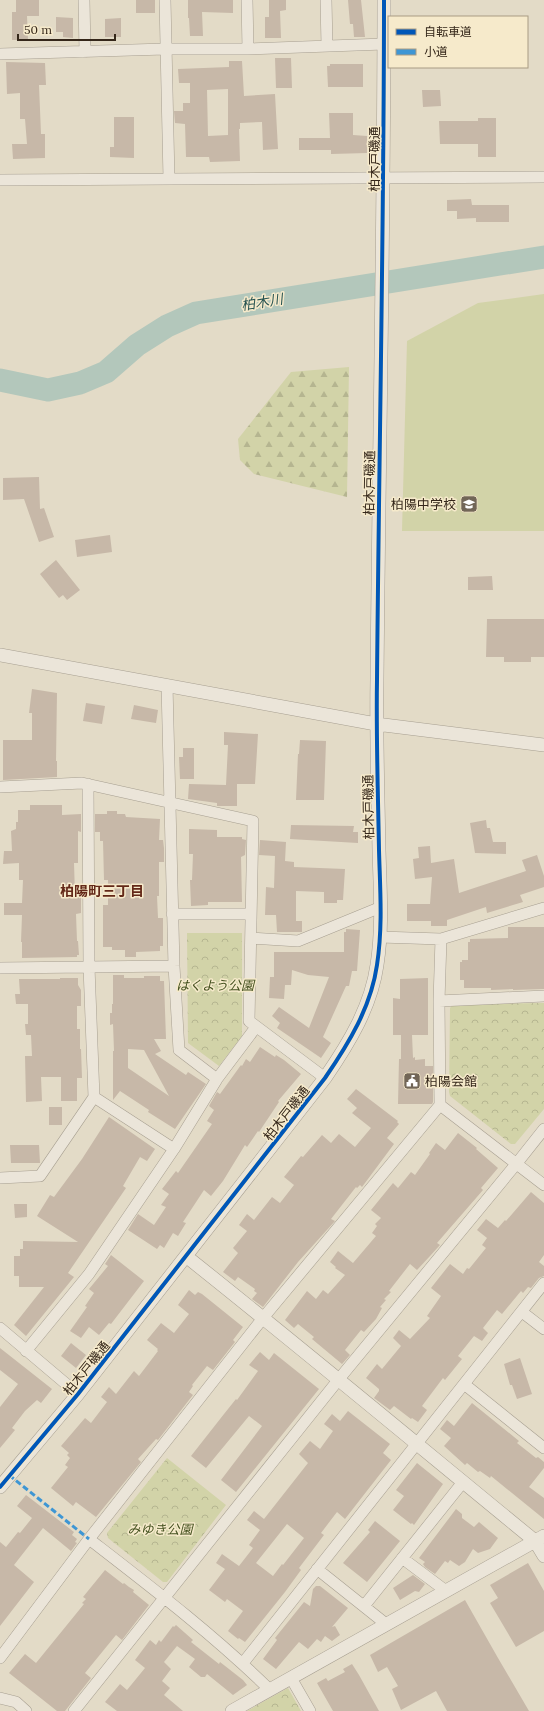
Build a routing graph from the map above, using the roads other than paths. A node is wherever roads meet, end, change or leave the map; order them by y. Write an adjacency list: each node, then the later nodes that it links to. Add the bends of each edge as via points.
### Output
1 (84, 0): 10 (street)
2 (165, 0): 8 (street)
3 (247, 0): 9 (street)
4 (326, 0): 7 (street)
5 (384, 0): 6 (street, 柏木戸磯通)
6 (384, 44): 7 (street); 13 (street, 柏木戸磯通)
7 (327, 46): 9 (street)
8 (165, 49): 9 (street); 10 (street); 15 (street)
9 (248, 49)
10 (85, 52): 11 (street)
11 (0, 54)
12 (544, 177): 13 (street)
13 (384, 179): 15 (street); 18 (street, 柏木戸磯通)
14 (0, 180): 15 (street)
15 (168, 180)
16 (0, 655): 17 (street)
17 (167, 685): 18 (street); 22 (street)
18 (376, 724): 19 (street); 23 (street, 柏木戸磯通)
19 (544, 745)
20 (88, 784): 21 (street, via 82,782); 22 (street); 31 (street)
21 (0, 787)
22 (169, 802): 25 (street); 26 (street, via 253,820)
23 (381, 907): 27 (street, 柏木戸磯通); 28 (street, via 298,941)
24 (544, 908): 29 (street)
25 (172, 914): 26 (street); 30 (street)
26 (251, 914): 28 (street)
27 (380, 937): 29 (street); 36 (street, 柏木戸磯通, via 370,997 345,1050)
28 (251, 938): 35 (street, via 249,1022)
29 (440, 939): 34 (street)
30 (174, 966): 31 (street); 37 (street, via 179,1050)
31 (89, 967): 32 (street); 38 (street)
32 (0, 968)
33 (544, 996): 34 (street)
34 (439, 1001): 39 (street)
35 (256, 1026): 36 (street); 37 (street)
36 (325, 1078): 45 (street, 柏木戸磯通)
37 (218, 1079): 41 (street)
38 (94, 1097): 41 (street); 43 (street, via 40,1176)
39 (440, 1104): 42 (street); 48 (street)
40 (544, 1129): 42 (street)
41 (174, 1148): 51 (street, via 89,1274)
42 (517, 1163): 44 (street); 52 (street)
43 (0, 1178)
44 (544, 1185)
45 (187, 1257): 48 (street); 54 (street, 柏木戸磯通)
46 (544, 1283): 47 (street)
47 (522, 1312): 50 (street); 53 (street)
48 (263, 1318): 52 (street); 60 (street)
49 (0, 1328): 51 (street)
50 (544, 1329)
51 (26, 1350): 54 (street)
52 (339, 1379): 55 (street); 65 (street)
53 (464, 1384): 55 (street); 56 (street)
54 (78, 1394): 58 (street, 柏木戸磯通)
55 (416, 1444): 57 (street); 63 (street)
56 (544, 1448)
57 (463, 1482): 59 (street); 62 (street)
58 (0, 1487)
59 (540, 1538): 61 (street); 64 (street)
60 (89, 1539): 65 (street); 68 (street)
61 (544, 1556)
62 (402, 1558): 64 (street); 66 (street)
63 (317, 1569): 66 (street); 69 (street)
64 (446, 1591): 67 (street)
65 (164, 1598): 69 (street); 74 (street)
66 (364, 1606): 67 (street)
67 (386, 1624): 70 (street)
68 (0, 1658)
69 (243, 1663): 71 (street)
70 (291, 1678): 71 (street); 76 (street)
71 (270, 1690): 75 (street)
72 (0, 1698): 73 (street, via 16,1702)
73 (26, 1711)
74 (74, 1711)
75 (232, 1711)
76 (310, 1711)

